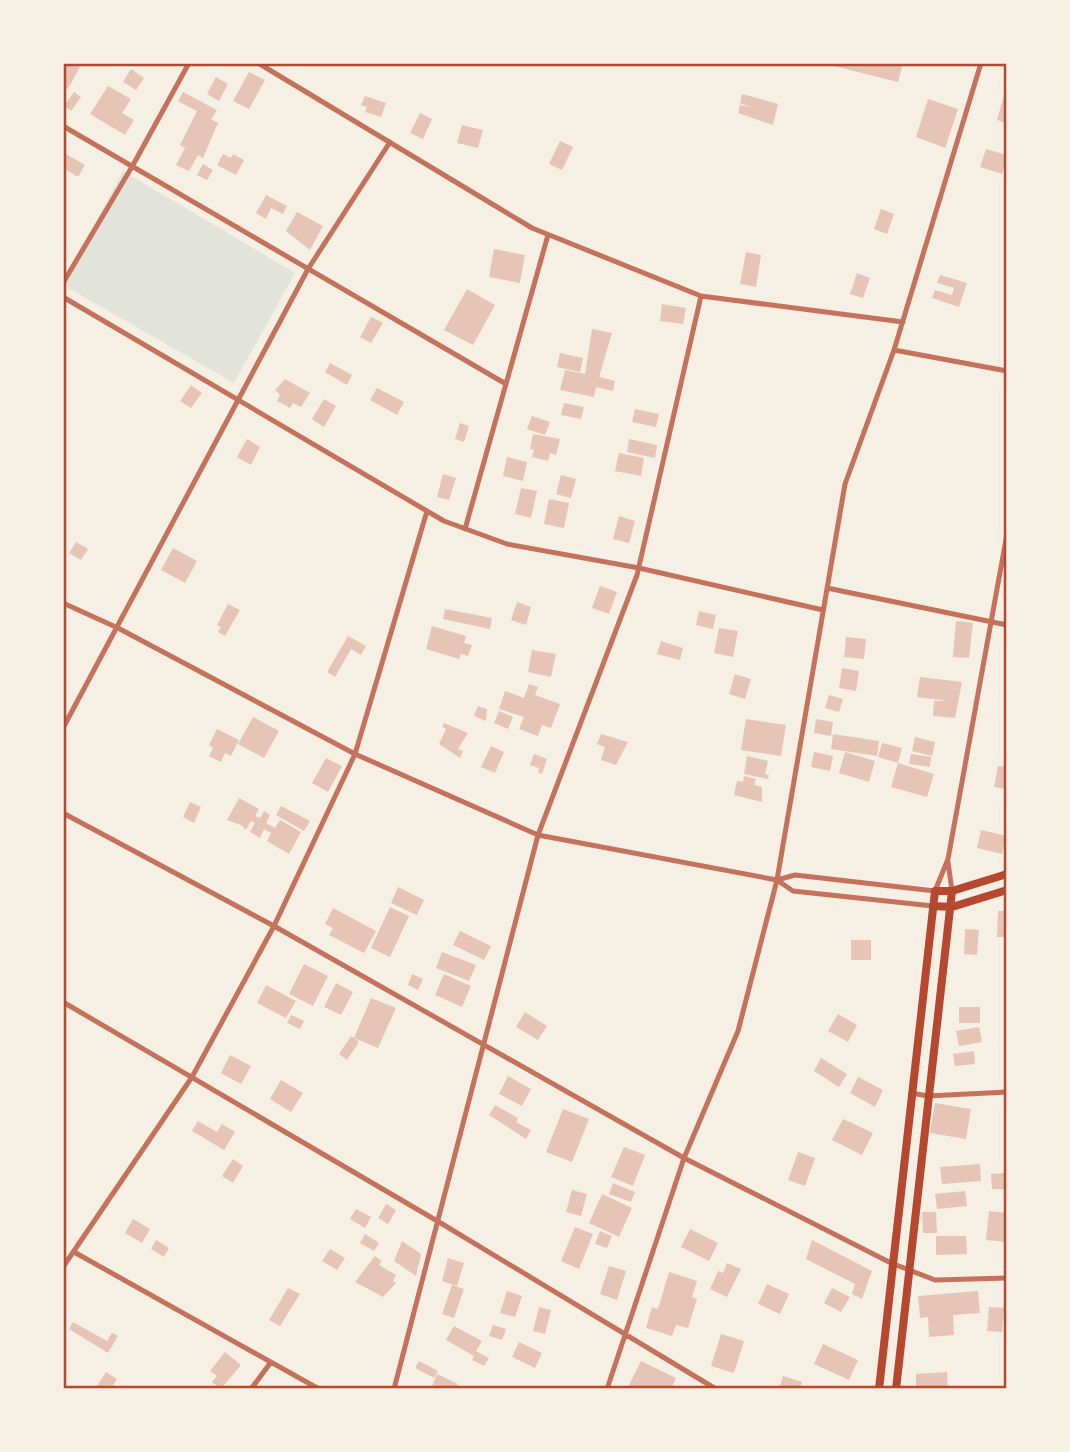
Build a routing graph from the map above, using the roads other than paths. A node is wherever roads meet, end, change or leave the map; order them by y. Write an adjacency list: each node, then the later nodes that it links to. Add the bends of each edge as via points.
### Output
1 (188, 63): 6 (street)
2 (258, 63): 5 (street)
3 (981, 63): 12 (street)
4 (63, 126): 6 (street)
5 (390, 142): 7 (street); 8 (street)
6 (133, 165): 8 (street); 9 (street)
7 (548, 235): 10 (street); 15 (street)
8 (308, 269): 15 (street); 16 (street)
9 (63, 283)
10 (701, 296): 12 (street); 20 (street)
11 (63, 298): 16 (street)
12 (903, 322): 13 (street)
13 (894, 350): 14 (street); 21 (street, via 845,484)
14 (1007, 371)
15 (506, 384): 18 (street)
16 (240, 401): 17 (street); 26 (street)
17 (427, 511): 18 (street); 28 (street)
18 (465, 529): 20 (street, via 507,544)
19 (1007, 534): 24 (street)
20 (639, 568): 23 (street); 30 (street)
21 (827, 588): 23 (street); 24 (street)
22 (63, 603): 26 (street)
23 (823, 610): 33 (street)
24 (990, 622): 25 (street); 31 (street)
25 (1007, 625)
26 (118, 628): 27 (street); 28 (street)
27 (63, 728)
28 (355, 754): 30 (street); 39 (street)
29 (63, 813): 39 (street)
30 (538, 835): 33 (street); 41 (street)
31 (948, 859): 35 (street); 36 (street)
32 (1007, 874): 36 (main road)
33 (777, 880): 35 (street, via 795,875); 37 (street, via 793,891); 46 (street, via 738,1031)
34 (1007, 890): 38 (main road)
35 (935, 891): 36 (main road); 37 (main road)
36 (952, 891): 38 (main road)
37 (933, 906): 38 (main road); 44 (main road)
38 (952, 907): 45 (main road)
39 (274, 926): 41 (street); 42 (street)
40 (63, 1002): 42 (street)
41 (484, 1044): 46 (street); 47 (street)
42 (192, 1077): 47 (street); 48 (street)
43 (1007, 1092): 45 (street)
44 (911, 1093): 45 (street); 49 (main road)
45 (928, 1096): 51 (main road)
46 (684, 1158): 49 (street); 53 (street)
47 (439, 1222): 53 (street); 57 (street)
48 (74, 1252): 50 (street); 54 (street)
49 (891, 1262): 51 (street); 60 (main road)
50 (63, 1267)
51 (908, 1269): 52 (street, via 935,1280); 61 (main road)
52 (1007, 1278)
53 (626, 1334): 58 (street); 59 (street)
54 (271, 1362): 55 (street); 56 (street)
55 (251, 1389)
56 (319, 1389)
57 (394, 1389)
58 (607, 1389)
59 (716, 1389)
60 (879, 1389)
61 (896, 1389)

